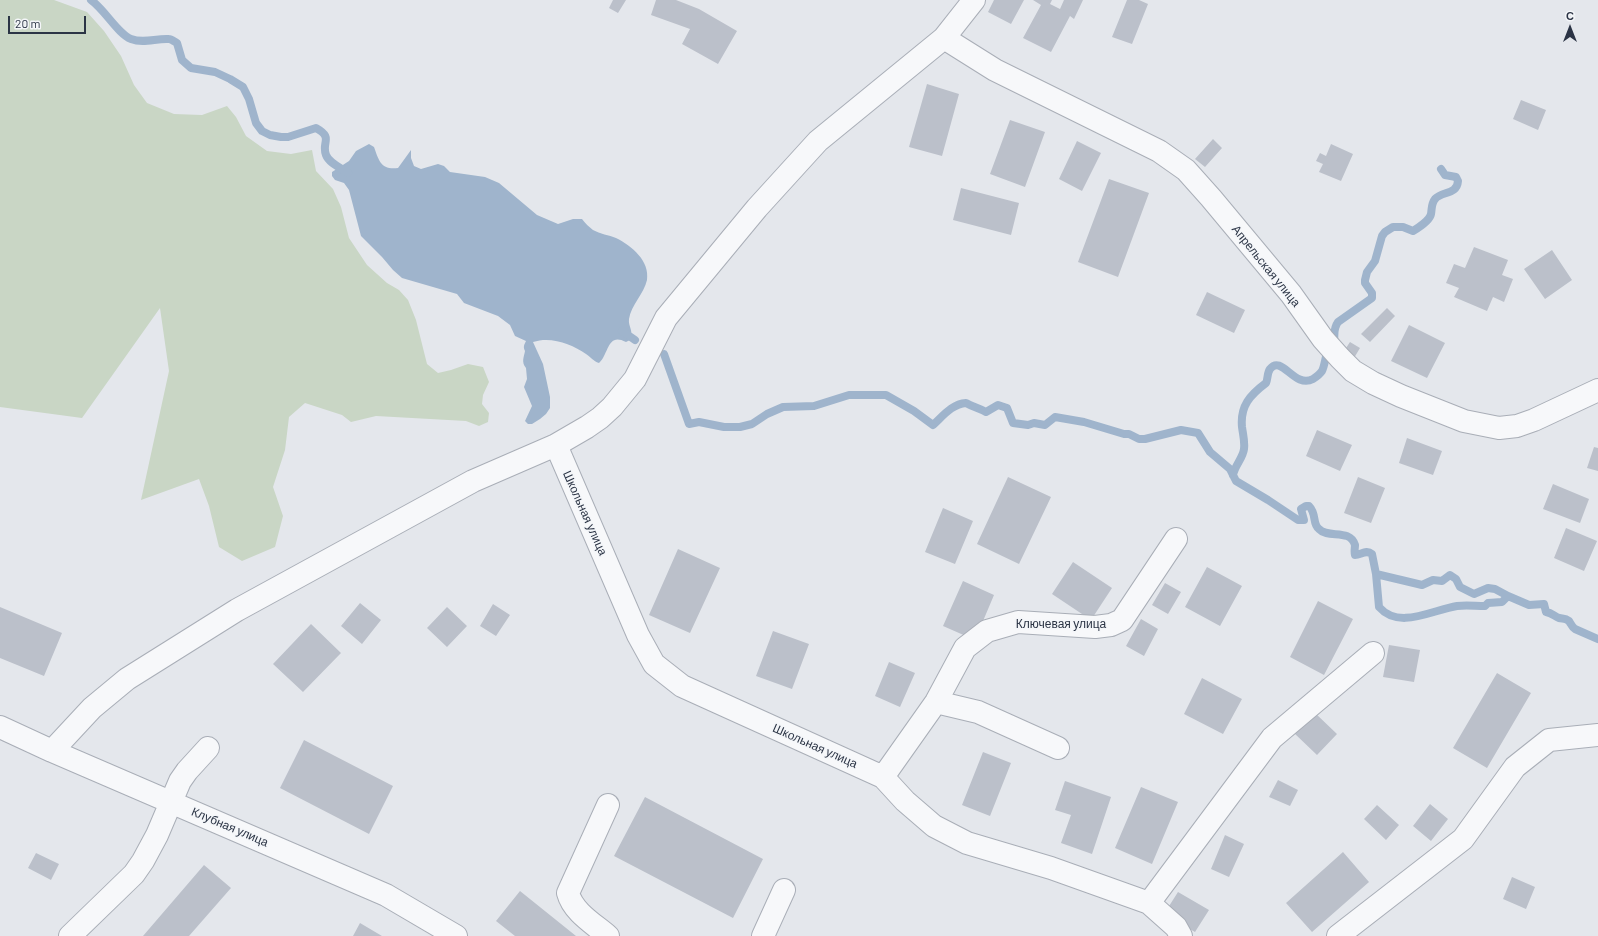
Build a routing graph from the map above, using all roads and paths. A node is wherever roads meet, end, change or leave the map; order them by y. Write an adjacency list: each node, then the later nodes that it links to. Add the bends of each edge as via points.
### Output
1 (974, 0): 2 (street)
2 (944, 38): 3 (street, Апрельская улица, via 995,70 1159,151 1186,170 1291,294 1340,358 1353,371 1373,383 1464,421 1499,428 1517,426 1534,420); 4 (street, via 818,141 757,208 666,318 635,379 623,396 600,418)
3 (1598, 390)
4 (556, 445): 12 (street, via 473,481 237,610 127,679 92,708); 13 (street, Школьная улица, via 638,635 654,664 682,686)
5 (1176, 539): 7 (street, Ключевая улица, via 1122,620 1111,625 1095,627 1018,622 987,631 965,648)
6 (1373, 653): 17 (street, via 1272,738)
7 (936, 702): 11 (street, via 978,712); 13 (street, Ключевая улица)
8 (0, 727): 12 (street, Клубная улица)
9 (1598, 735): 23 (street, via 1548,740 1515,767 1463,839)
10 (208, 748): 14 (street, via 180,781)
11 (1058, 748)
12 (52, 751): 14 (street, Клубная улица)
13 (883, 777): 17 (street, Школьная улица, via 905,801 934,826 967,843 1051,868)
14 (171, 802): 18 (street, via 151,849 134,874); 19 (street, Клубная улица, via 386,895)
15 (608, 805): 20 (street, via 568,893 570,901 579,911)
16 (784, 890): 21 (street)
17 (1149, 903): 22 (street, Школьная улица, via 1176,927)
18 (70, 936)
19 (456, 936)
20 (608, 936)
21 (763, 936)
22 (1180, 936)
23 (1338, 936)

